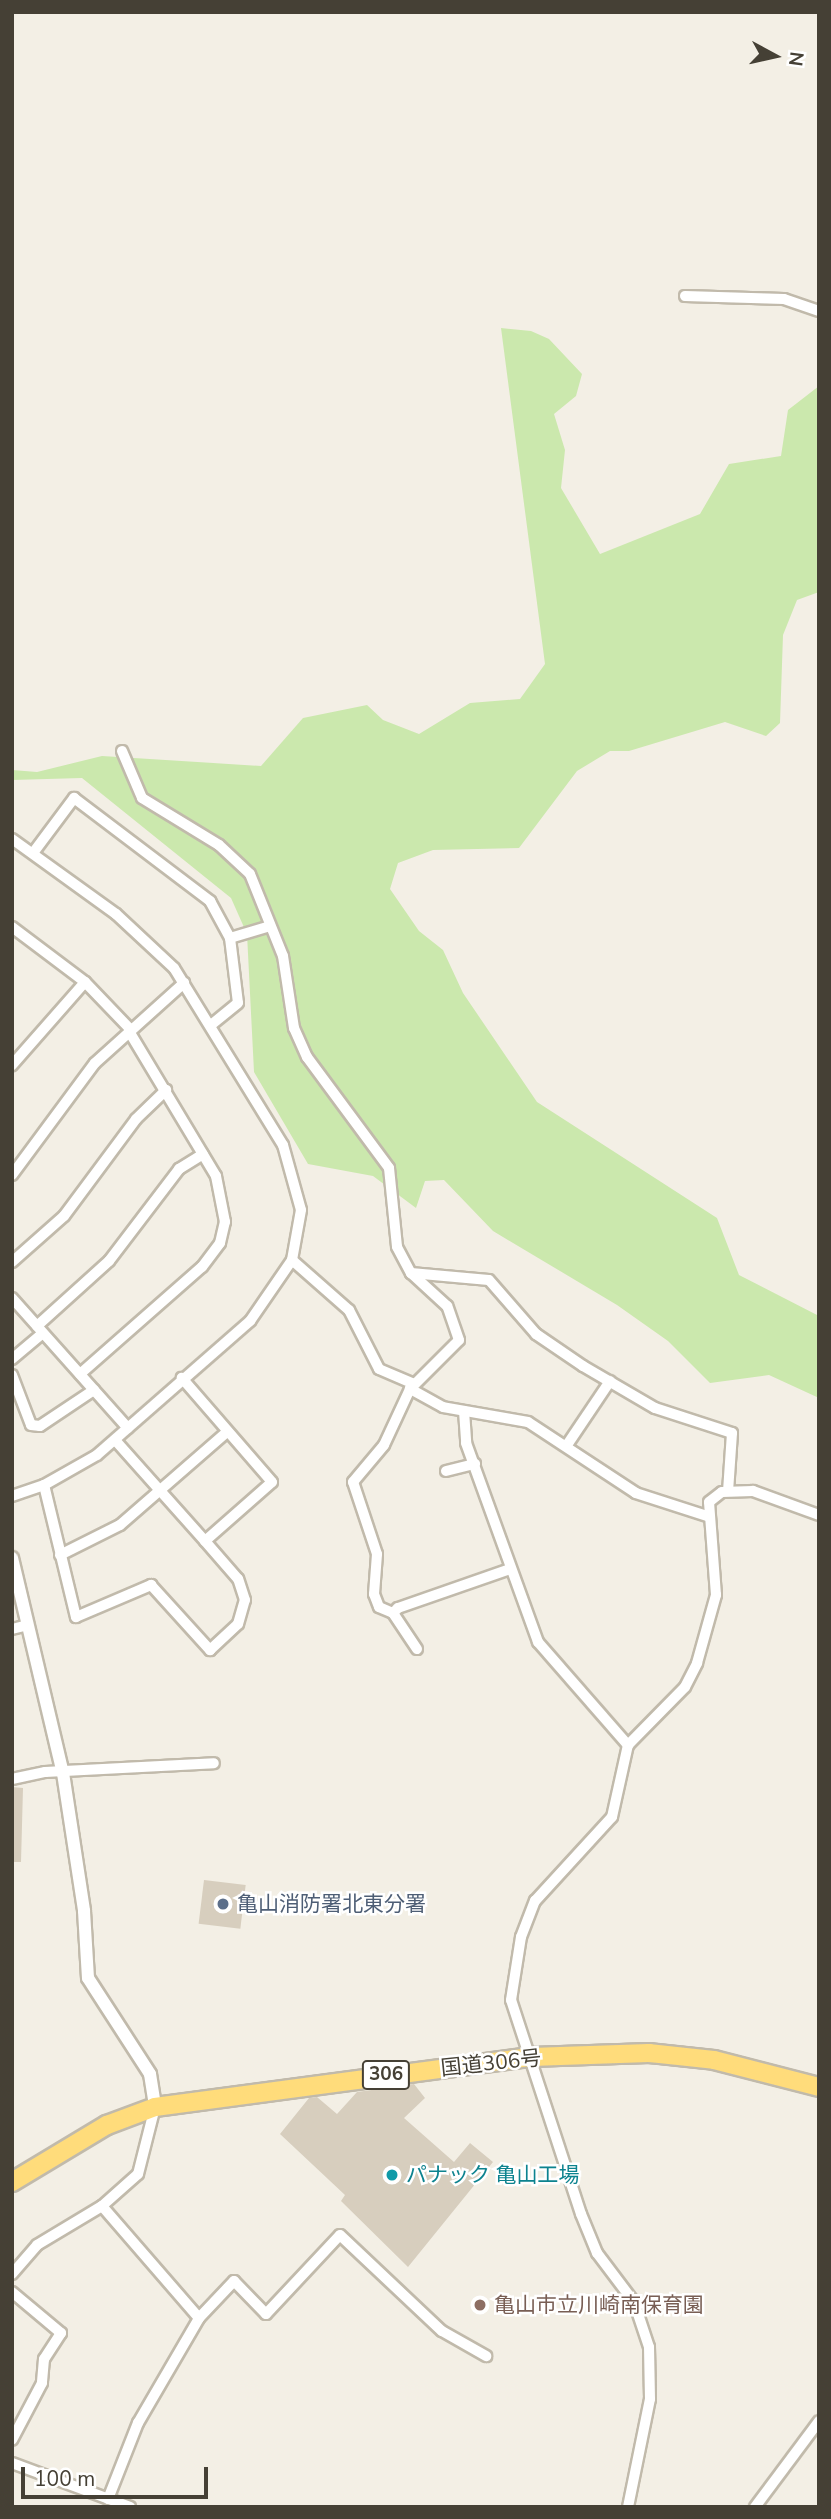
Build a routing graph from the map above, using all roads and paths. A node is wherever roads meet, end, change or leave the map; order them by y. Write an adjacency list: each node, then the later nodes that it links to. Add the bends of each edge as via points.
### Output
1 (685, 296): 2 (street, via 784,299)
2 (819, 311)
3 (122, 751): 6 (street, via 142,798 219,845 250,874)
4 (12, 839): 5 (street)
5 (33, 853): 8 (street, via 74,798 201,892 219,911); 10 (street, via 149,941)
6 (270, 926): 8 (street); 19 (street, via 283,956 294,1028 307,1057 392,1175 397,1247)
7 (12, 927): 9 (street)
8 (230, 938): 11 (street, via 238,1003)
9 (85, 982): 12 (street); 13 (street)
10 (184, 983): 11 (street); 12 (street)
11 (211, 1026): 17 (street, via 292,1167 300,1210)
12 (130, 1031): 14 (street); 16 (street, via 77,1085)
13 (12, 1065)
14 (166, 1090): 15 (street); 18 (street, via 136,1119 64,1216)
15 (203, 1154): 21 (street, via 179,1169 110,1261); 23 (street, via 225,1199 220,1243 202,1267)
16 (12, 1175)
17 (292, 1260): 25 (street, via 263,1308); 27 (street, via 349,1310 379,1369)
18 (12, 1262)
19 (411, 1273): 26 (street, via 489,1280 536,1334); 27 (street, via 447,1306 459,1339)
20 (12, 1298): 21 (street)
21 (40, 1330): 22 (street); 23 (street)
22 (12, 1359)
23 (80, 1374): 28 (street)
24 (12, 1375): 28 (street, via 32,1424 40,1426)
25 (182, 1378): 30 (street); 31 (street)
26 (610, 1381): 33 (street); 37 (street, via 685,1421 732,1433)
27 (411, 1386): 29 (street); 46 (street, via 384,1445 354,1482 377,1553 374,1594 379,1607)
28 (94, 1390): 30 (street)
29 (464, 1411): 33 (street, via 528,1422); 34 (street, via 466,1443)
30 (128, 1428): 32 (street)
31 (227, 1432): 38 (street); 42 (street, via 272,1482)
32 (115, 1440): 36 (street); 38 (street)
33 (566, 1445): 41 (street, via 636,1493)
34 (475, 1464): 35 (street); 45 (street)
35 (446, 1471)
36 (44, 1485): 39 (street); 43 (street)
37 (728, 1491): 40 (street, via 753,1491); 41 (street, via 709,1502)
38 (159, 1492): 42 (street); 43 (street, via 106,1535)
39 (12, 1496)
40 (819, 1515)
41 (707, 1516): 50 (street, via 716,1595 697,1663 685,1687)
42 (205, 1541): 43 (street, via 238,1579 245,1600 238,1624 210,1650 152,1585 76,1617)
43 (60, 1555)
44 (12, 1558): 47 (street)
45 (510, 1569): 46 (street); 50 (street, via 538,1642)
46 (393, 1613): 49 (street)
47 (28, 1625): 48 (street); 52 (street)
48 (12, 1629)
49 (417, 1649)
50 (628, 1745): 54 (street, via 612,1817 535,1901 521,1937 511,2000)
51 (214, 1763): 52 (street)
52 (63, 1773): 53 (street); 56 (street, via 85,1911 89,1978 150,2074)
53 (12, 1779)
54 (531, 2057): 55 (highway, 国道306号 / 306, via 649,2053 779,2075); 56 (highway, 国道306号 / 306); 68 (street, via 584,2222 597,2253 634,2302 649,2347 650,2399)
55 (819, 2087)
56 (155, 2107): 57 (highway, 国道306号 / 306, via 107,2125); 58 (street, via 138,2174)
57 (12, 2182)
58 (102, 2206): 59 (street, via 37,2245); 61 (street)
59 (12, 2274)
60 (12, 2292): 64 (street, via 61,2333 44,2359 42,2383)
61 (199, 2318): 62 (street, via 234,2281 266,2314 340,2235 442,2331); 66 (street, via 138,2423)
62 (486, 2356)
63 (819, 2421): 69 (street)
64 (12, 2440)
65 (12, 2463): 66 (street)
66 (108, 2499): 67 (street)
67 (130, 2507)
68 (628, 2507)
69 (755, 2507)

